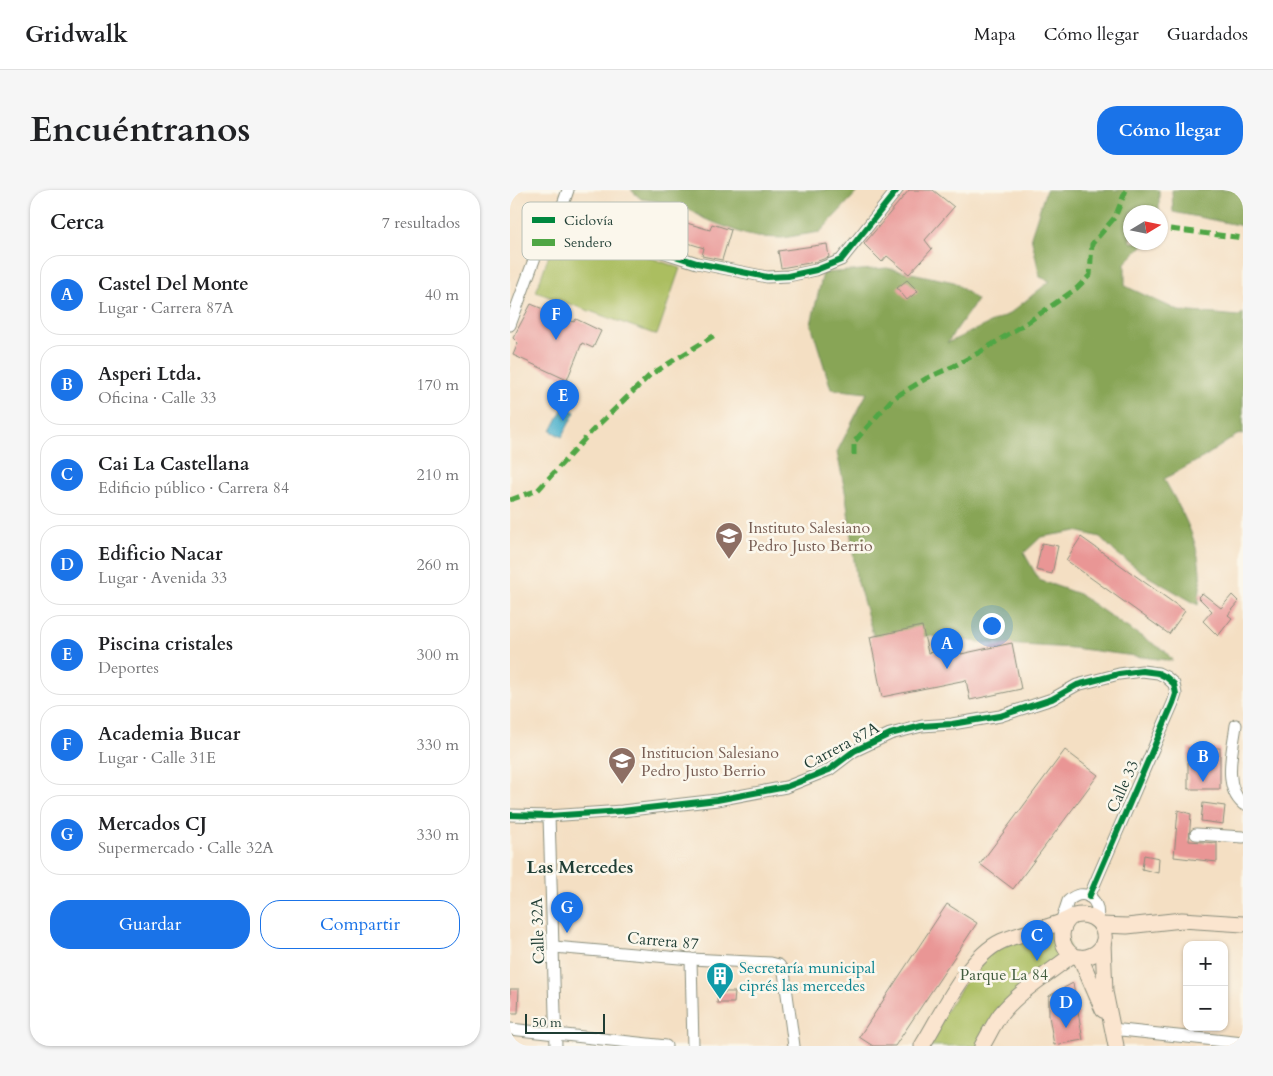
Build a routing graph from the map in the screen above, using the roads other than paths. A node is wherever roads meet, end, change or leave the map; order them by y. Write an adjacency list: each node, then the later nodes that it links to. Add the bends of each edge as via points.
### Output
1 (568, 190): 3 (street)
2 (897, 190): 5 (street, via 841,260 816,270 767,277)
3 (564, 202)
4 (534, 260): 6 (street)
5 (688, 260)
6 (510, 325)
7 (1174, 684): 11 (street, Carrera 87A, via 1166,677 1142,671 1098,678 1077,684 1052,699 1000,716 922,726 890,734 854,751 829,770 786,787 717,800); 14 (street, Calle 33, via 1176,694 1164,726)
8 (1236, 725): 9 (street, via 1231,780 1237,799)
9 (1243, 804)
10 (510, 815): 11 (street, Carrera 87A)
11 (549, 816): 18 (street, Calle 32A)
12 (1196, 834): 13 (street)
13 (1243, 837)
14 (1089, 897): 15 (street, via 1071,898); 17 (street, via 1098,906)
15 (1065, 921): 17 (street, via 1080,915 1092,917); 19 (street, via 1061,938 1064,948); 28 (street, via 1000,942 986,952 963,977)
16 (1243, 924): 17 (street, via 1182,920)
17 (1101, 931): 19 (street, via 1100,948 1091,956); 22 (street, via 1105,992)
18 (554, 947): 20 (street, Carrera 87); 23 (street, Calle 32A)
19 (1076, 956): 22 (street); 29 (street, via 1010,1004)
20 (691, 960): 26 (street); 27 (street, Carrera 87, via 779,965 784,972)
21 (510, 1029): 23 (street)
22 (1112, 1029): 24 (street); 30 (street)
23 (555, 1040): 25 (street)
24 (1243, 1043)
25 (666, 1046)
26 (692, 1046)
27 (794, 1046)
28 (922, 1046)
29 (982, 1046)
30 (1116, 1046)

